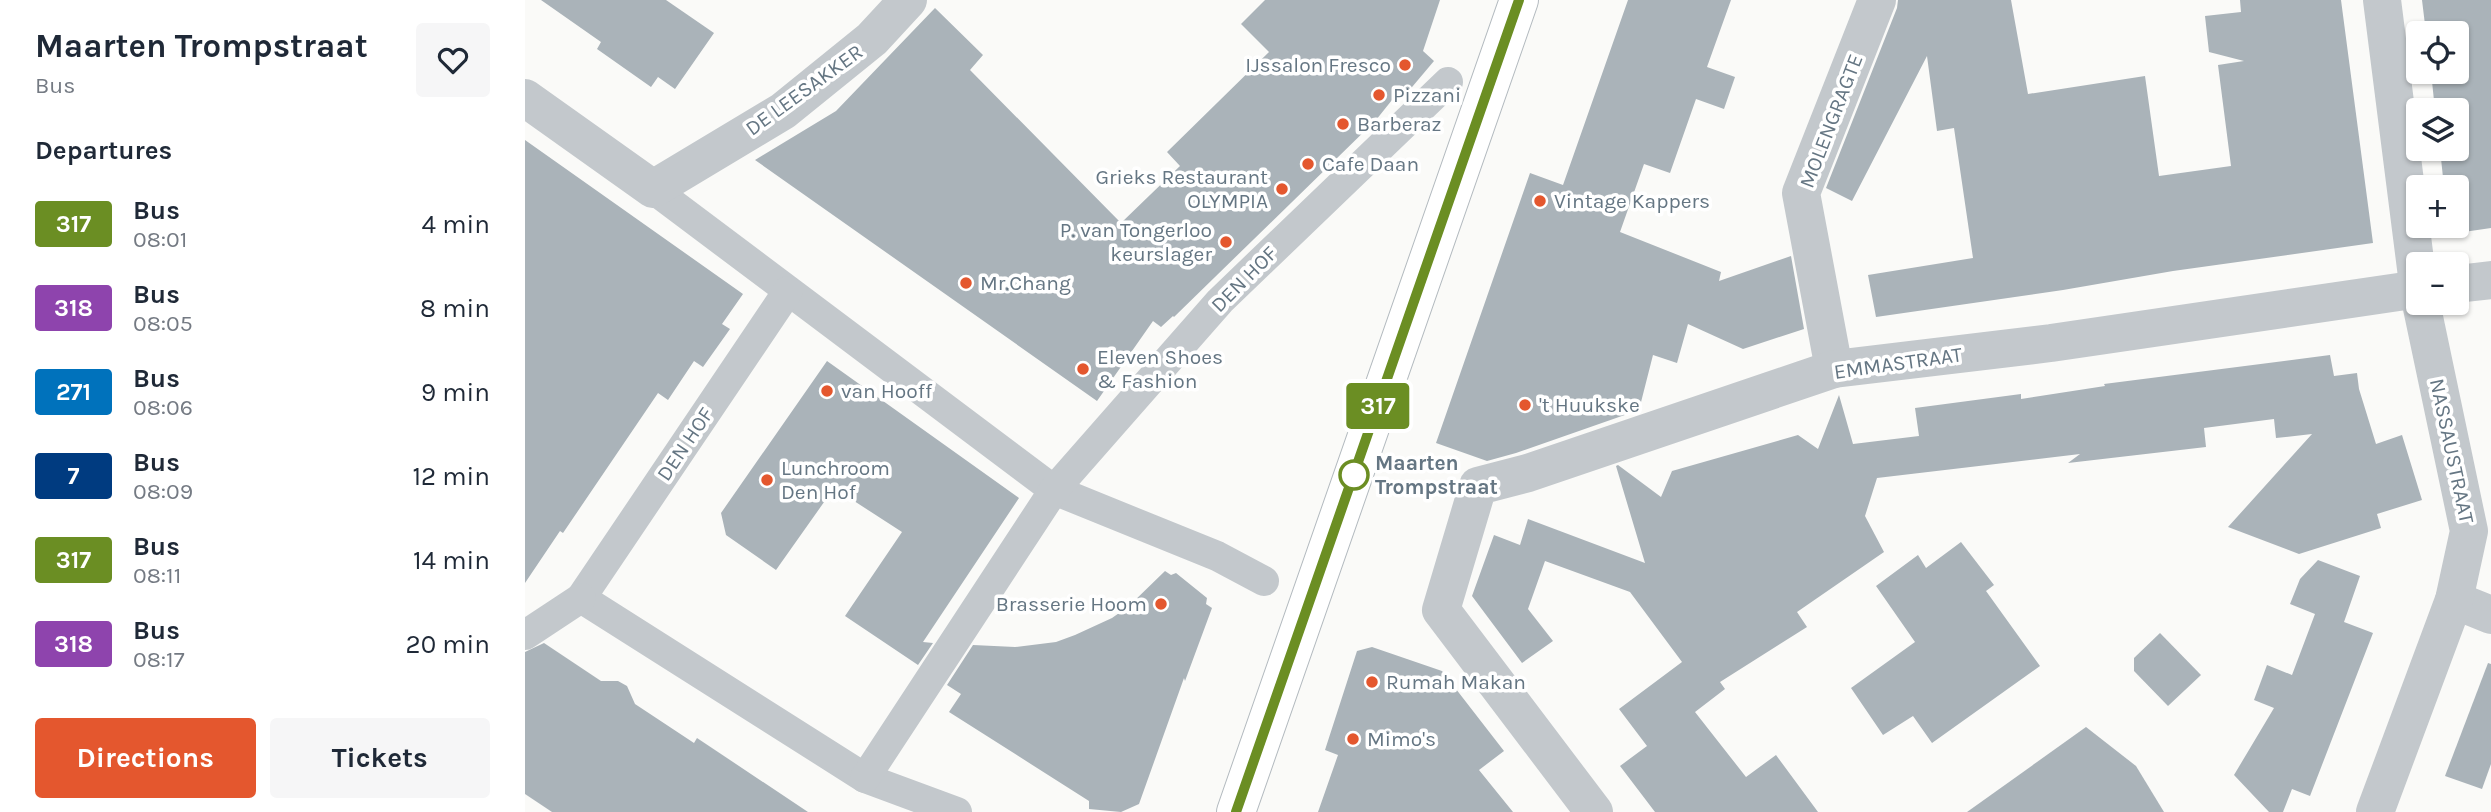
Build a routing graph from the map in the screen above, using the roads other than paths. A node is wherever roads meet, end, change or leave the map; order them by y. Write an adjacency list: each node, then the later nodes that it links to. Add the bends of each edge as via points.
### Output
1 (908, 0): 7 (street, DE LEESAKKER, via 872,39 783,111)
2 (1519, 0): 23 (main road)
3 (1877, 0): 14 (street, MOLENGRAGTE, via 1801,193)
4 (2382, 0): 8 (street)
5 (1448, 82): 15 (street, DEN HOF, via 1220,301)
6 (525, 98): 7 (street)
7 (653, 189): 11 (street)
8 (2413, 252)
9 (2491, 280): 10 (street)
10 (2469, 283)
11 (788, 291): 15 (street); 17 (street, DEN HOF)
12 (2406, 292): 14 (street, EMMASTRAAT)
13 (2424, 315): 18 (street, NASSAUSTRAAT, via 2469,531)
14 (1834, 369): 24 (street, EMMASTRAAT, via 1478,485 1441,610)
15 (1054, 490): 16 (street, via 1217,556); 21 (street, DEN HOF)
16 (1264, 581)
17 (582, 598): 20 (street, DEN HOF); 21 (street)
18 (2454, 600): 19 (street); 25 (street, NASSAUSTRAAT)
19 (2491, 615)
20 (525, 635)
21 (865, 778): 22 (street)
22 (957, 812)
23 (1236, 812)
24 (1594, 812)
25 (2375, 812)

